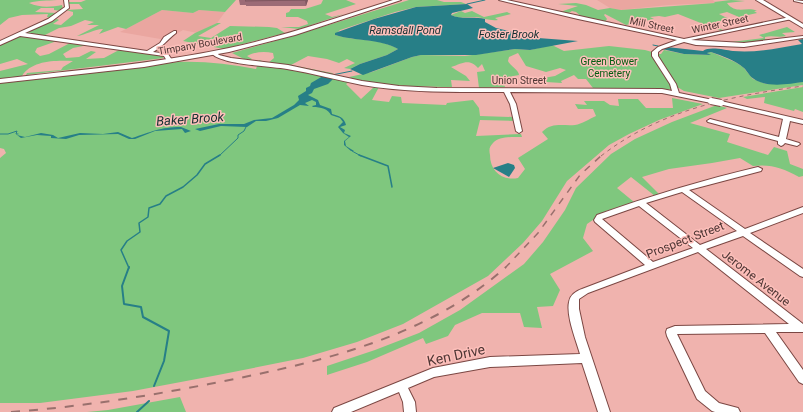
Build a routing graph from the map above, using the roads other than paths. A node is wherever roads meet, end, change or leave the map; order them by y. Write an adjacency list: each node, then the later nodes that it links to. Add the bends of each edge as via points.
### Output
1 (66, 0): 10 (street, via 67,7 64,11)
2 (398, 0): 14 (main road, Timpany Boulevard, via 279,37)
3 (501, 0): 12 (street, Mill Street)
4 (759, 0): 7 (main road)
5 (796, 0): 6 (street)
6 (803, 2)
7 (790, 18): 8 (main road); 12 (street, Winter Street)
8 (803, 26)
9 (174, 32): 15 (street, via 162,44)
10 (18, 34): 13 (street); 15 (street)
11 (802, 37): 12 (street, Mill Street, via 744,45)
12 (684, 41): 19 (street, Winter Street, via 661,47 655,52)
13 (0, 43)
14 (217, 52): 16 (main road, Timpany Boulevard); 18 (street, Union Street, via 224,59 234,61 288,67 399,88)
15 (147, 53): 16 (street, via 166,55)
16 (169, 60): 17 (main road, Timpany Boulevard)
17 (0, 81)
18 (506, 90): 19 (street, Union Street, via 650,90); 23 (street)
19 (676, 93): 20 (street, Union Street, bridge)
20 (787, 118): 22 (street, Union Street); 24 (street)
21 (710, 121): 24 (street)
22 (803, 122)
23 (520, 130)
24 (782, 142): 25 (street)
25 (798, 144)
26 (758, 169): 27 (street)
27 (684, 190): 28 (street); 30 (street)
28 (641, 203): 31 (street, Jerome Avenue); 32 (street, via 598,220)
29 (803, 210): 30 (street, Prospect Street)
30 (743, 231): 31 (street, Prospect Street); 33 (street)
31 (699, 249): 32 (street, Prospect Street); 34 (street, Jerome Avenue)
32 (651, 266): 36 (street, Prospect Street, via 577,295 574,313)
33 (803, 274)
34 (802, 328): 35 (street)
35 (768, 329): 37 (street); 42 (street, via 672,332 701,395 716,407)
36 (587, 358): 38 (street, Ken Drive, via 490,362 433,373); 41 (street)
37 (803, 379)
38 (402, 387): 39 (street, Ken Drive); 40 (street)
39 (338, 412)
40 (410, 412)
41 (604, 412)
42 (734, 412)

